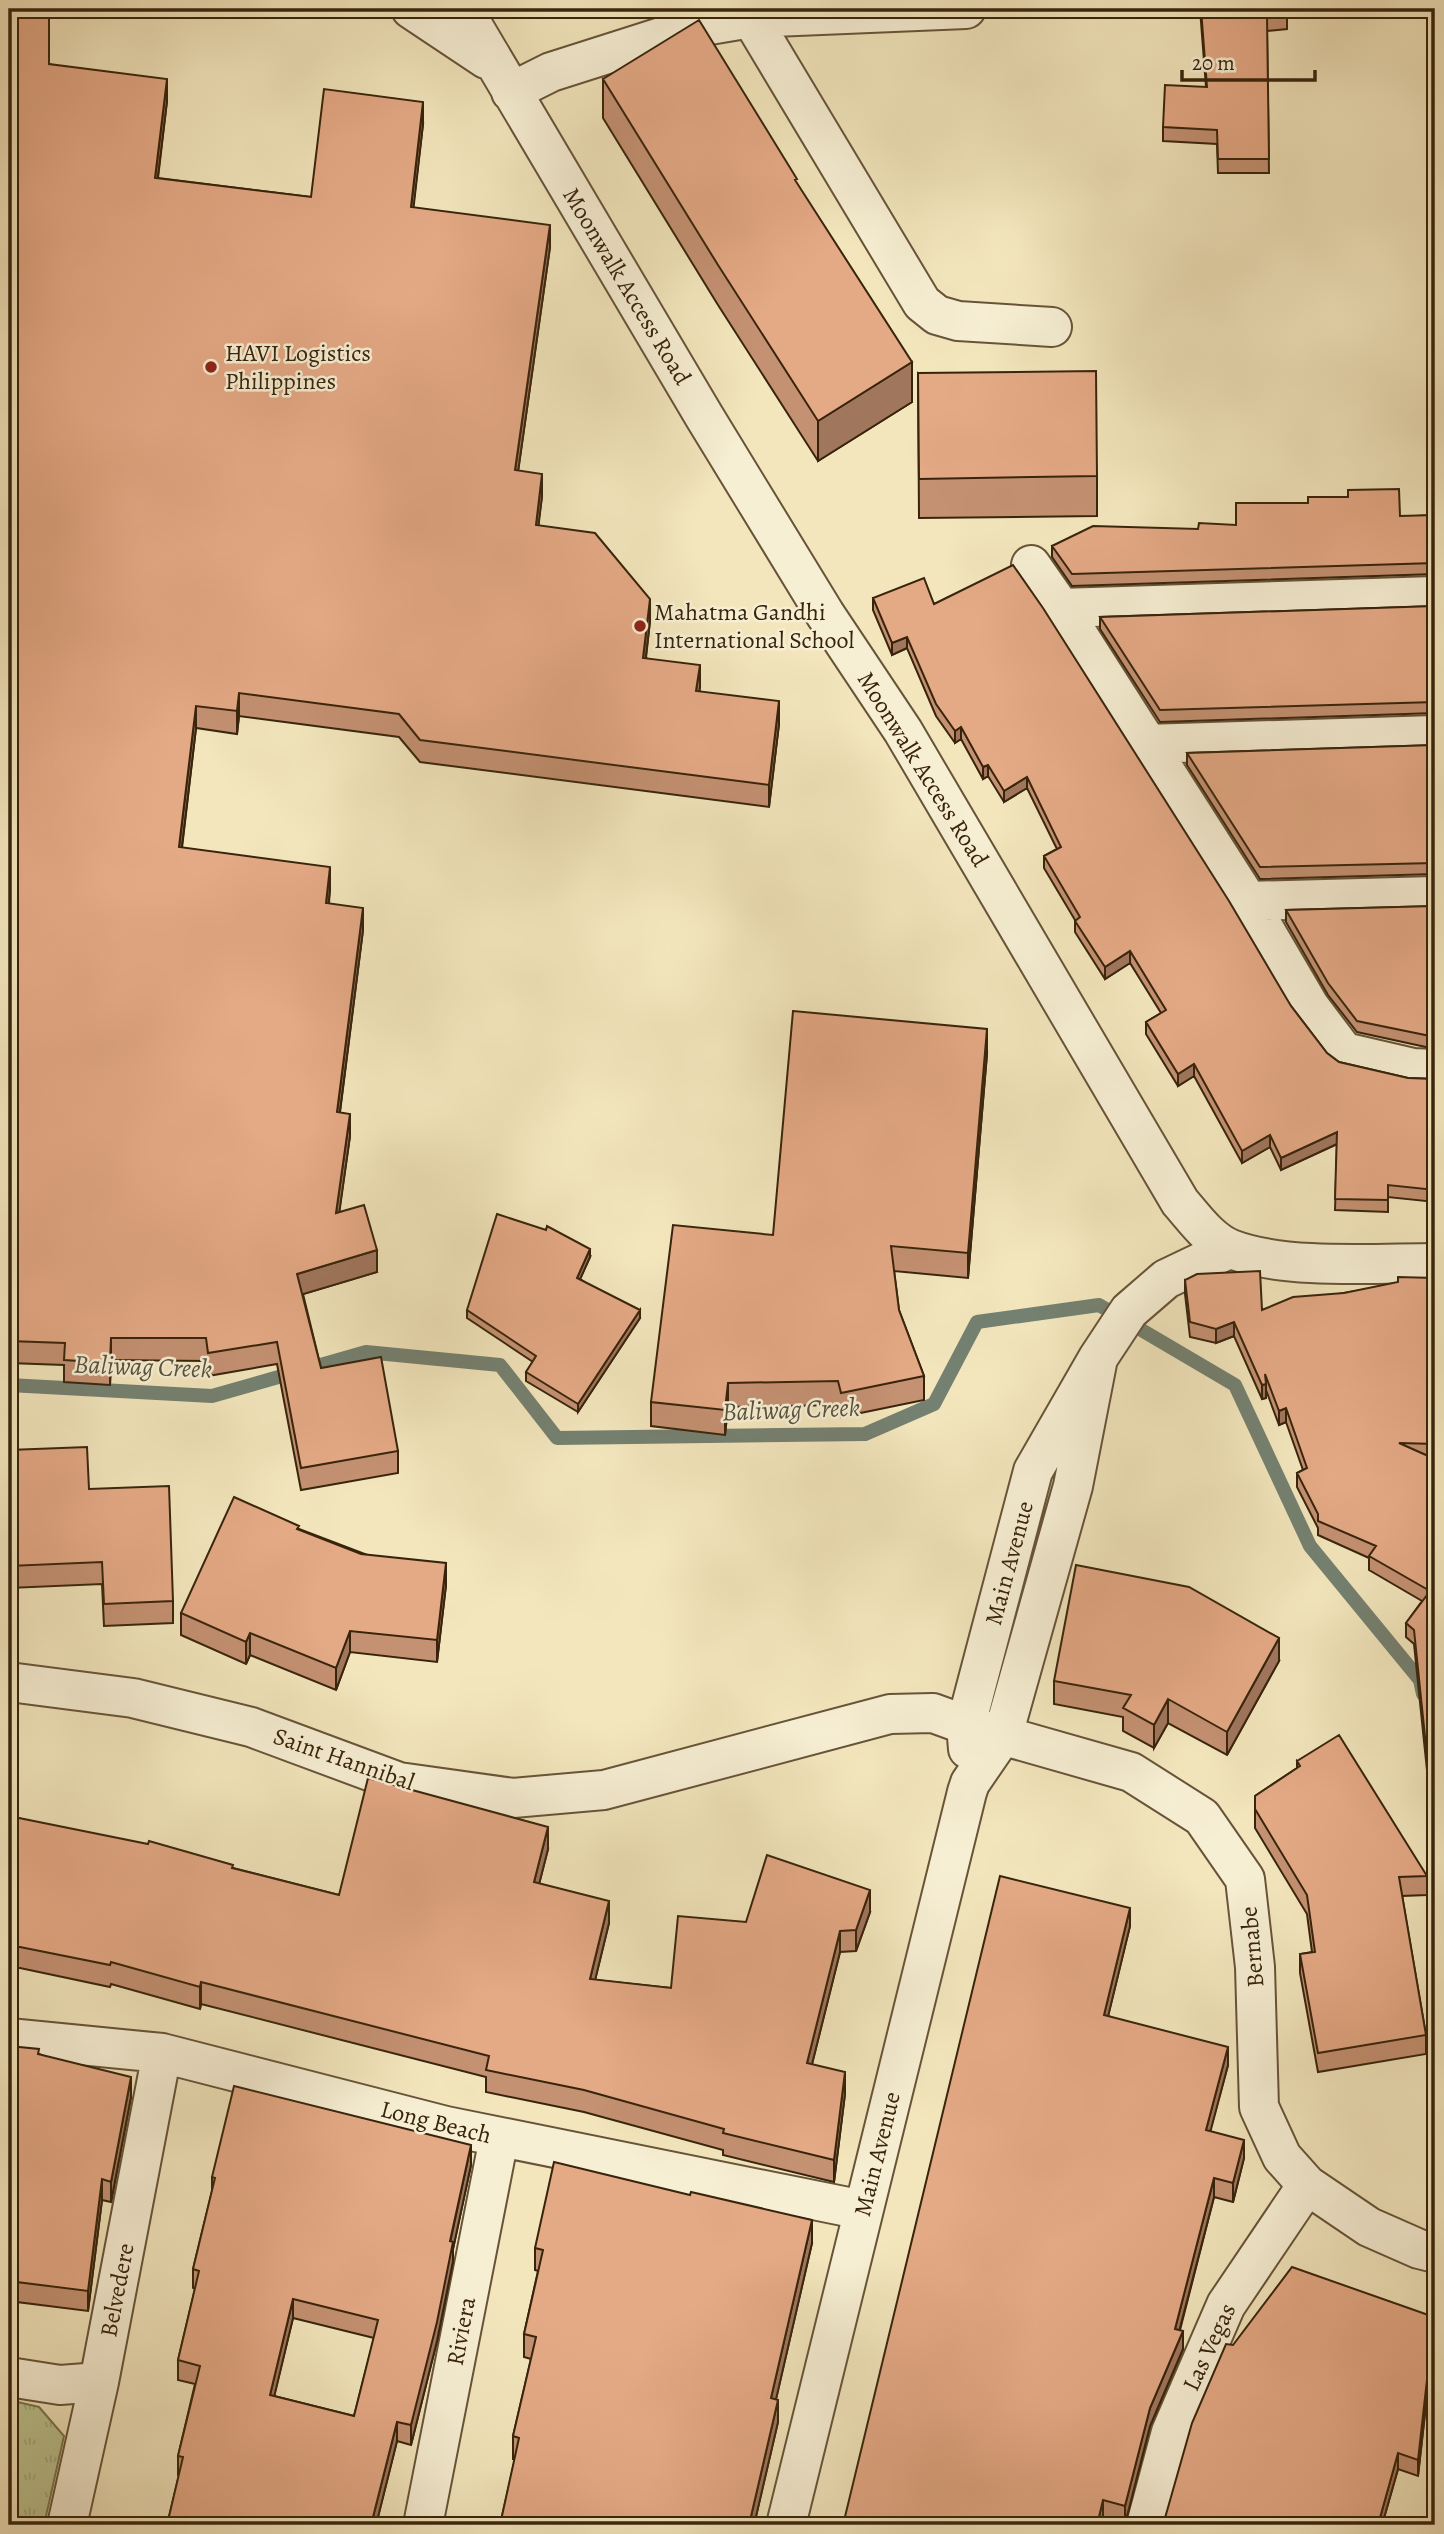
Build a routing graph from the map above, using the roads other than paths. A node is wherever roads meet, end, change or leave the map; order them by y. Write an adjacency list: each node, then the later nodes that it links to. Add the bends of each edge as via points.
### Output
1 (411, 9): 5 (street, Moonwalk Access Road)
2 (463, 9): 5 (street, Moonwalk Access Road)
3 (966, 9): 4 (street)
4 (751, 18): 5 (street, via 686,29 551,72); 6 (street, via 922,303 937,315 958,321)
5 (504, 79): 15 (street, Moonwalk Access Road, via 818,602 903,731 1180,1202 1201,1227)
6 (1052, 327)
7 (1031, 565): 9 (street)
8 (1435, 596): 9 (street)
9 (1061, 608): 11 (street)
10 (1435, 735): 11 (street)
11 (1146, 744): 13 (street)
12 (1435, 895): 13 (street)
13 (1248, 901): 14 (street, via 1310,1007 1344,1052)
14 (1435, 1069)
15 (1229, 1249): 16 (street, via 1299,1262); 17 (street, Main Avenue, via 1166,1279 1144,1296)
16 (1435, 1263)
17 (1098, 1358): 19 (street, Main Avenue, via 1033,1471); 20 (street, Main Avenue, via 1073,1486)
18 (9, 1682): 19 (street, Saint Hannibal, via 132,1698 251,1727 399,1782 513,1798 604,1790 890,1714 933,1713)
19 (966, 1725): 20 (street, Bernabe); 21 (street, Main Avenue)
20 (1003, 1735): 21 (street, Main Avenue); 25 (street, Bernabe, via 1131,1772 1202,1817 1245,1879 1255,1967 1259,2107 1282,2157)
21 (970, 1783): 26 (street, Main Avenue)
22 (9, 2038): 23 (street, Long Beach)
23 (162, 2053): 24 (street, Long Beach); 29 (street, Belvedere)
24 (499, 2138): 26 (street, Long Beach); 31 (street, Riviera)
25 (1307, 2185): 27 (street, Bernabe, via 1369,2227); 33 (street, Las Vegas, via 1226,2305 1171,2432)
26 (863, 2210): 32 (street, Main Avenue)
27 (1435, 2253)
28 (9, 2376): 29 (street, via 60,2385)
29 (99, 2382): 30 (street, Belvedere)
30 (67, 2525)
31 (423, 2525)
32 (786, 2525)
33 (1146, 2525)

